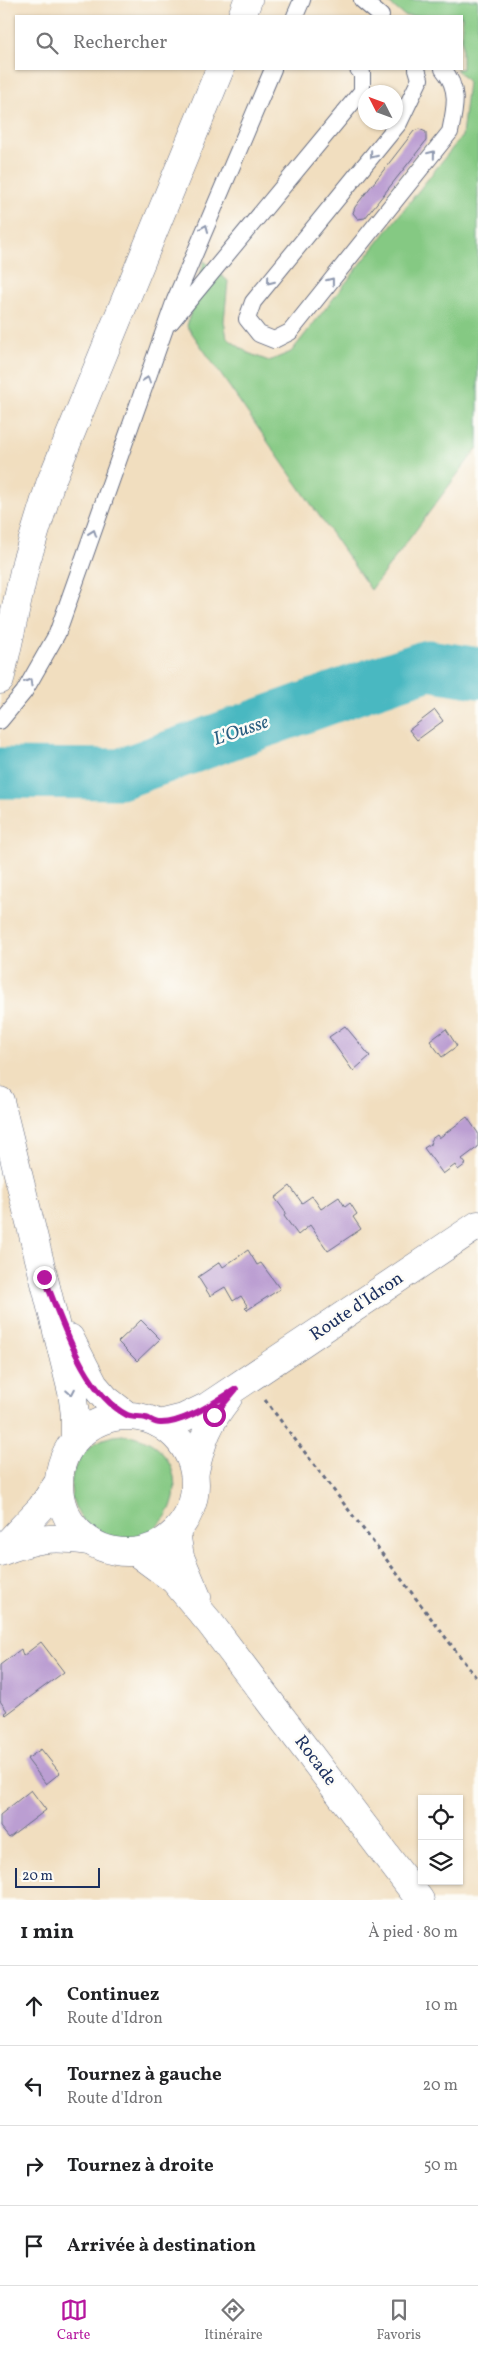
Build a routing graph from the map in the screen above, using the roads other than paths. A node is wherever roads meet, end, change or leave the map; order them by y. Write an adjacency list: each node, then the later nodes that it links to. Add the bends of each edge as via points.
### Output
1 (248, 0): 3 (main road)
2 (362, 0): 4 (lane)
3 (242, 15)
4 (381, 15)
5 (220, 70): 11 (main road, via 50,484 26,562)
6 (273, 70): 10 (lane, one-way to 6)
7 (359, 70): 10 (lane, via 362,73 362,90 352,104)
8 (417, 70): 9 (lane, one-way to 9, via 420,79 399,123 253,302 247,319 259,334 274,340 290,332 450,132 456,104 452,80)
9 (444, 70)
10 (163, 332): 12 (lane, one-way to 10, via 24,692 56,634)
11 (0, 680)
12 (0, 721)
13 (0, 1101): 15 (main road)
14 (478, 1225): 16 (main road, Route d'Idron)
15 (44, 1277): 17 (main road, via 76,1354 94,1385); 19 (main road, one-way to 19, via 72,1392)
16 (243, 1384): 18 (main road, Route d'Idron, via 183,1418); 20 (main road, Route d'Idron, via 214,1415 202,1440)
17 (128, 1416): 18 (main road); 19 (main road, via 109,1418 90,1427)
18 (159, 1424): 20 (main road, via 176,1435)
19 (75, 1440): 21 (main road, via 66,1453)
20 (195, 1470): 22 (main road, via 195,1493 189,1514)
21 (58, 1483): 23 (main road, via 62,1506 72,1526); 24 (main road, via 41,1508)
22 (176, 1532): 25 (main road, via 158,1546); 26 (main road, via 180,1557)
23 (89, 1541): 24 (main road, via 58,1537 28,1541); 25 (main road, via 103,1549)
24 (0, 1551)
25 (136, 1552): 26 (main road, via 174,1580)
26 (210, 1623): 27 (main road, Rocade)
27 (420, 1900)

